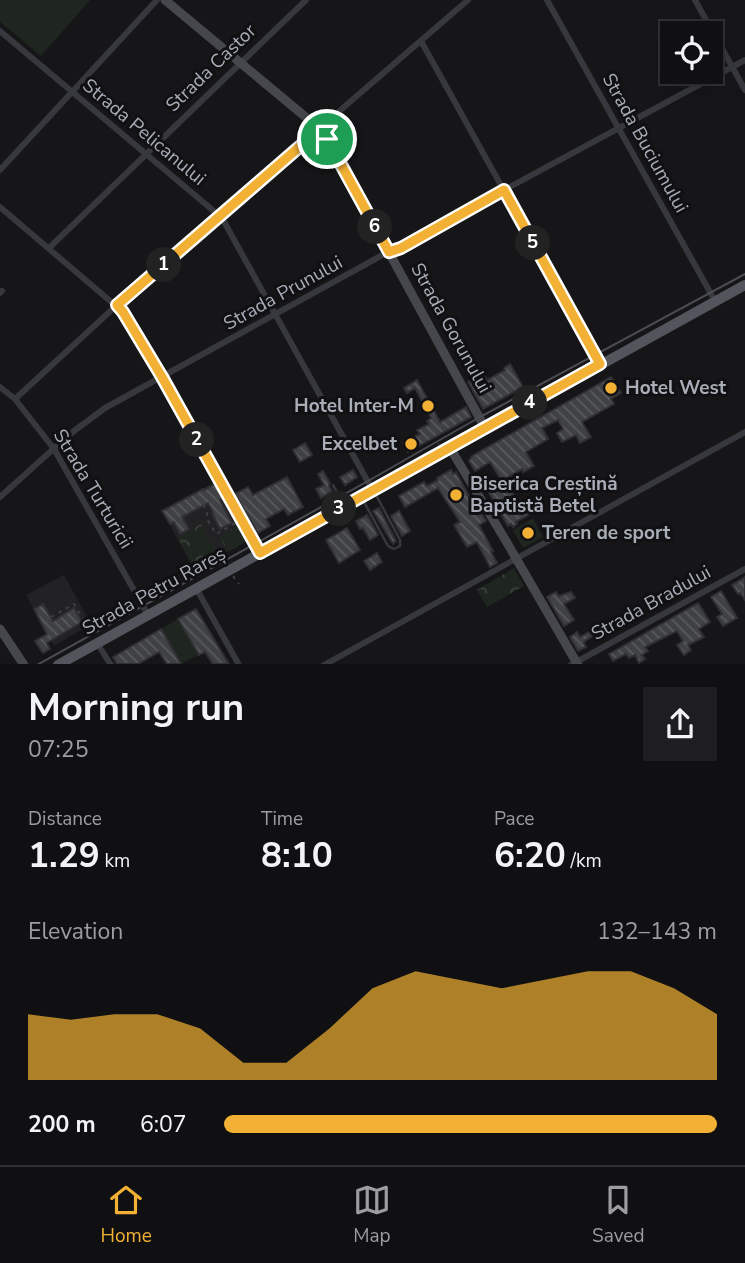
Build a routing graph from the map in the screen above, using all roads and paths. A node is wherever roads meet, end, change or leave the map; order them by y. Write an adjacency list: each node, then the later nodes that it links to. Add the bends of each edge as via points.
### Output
1 (157, 0): 13 (street)
2 (165, 0): 10 (street, Strada Gorunului)
3 (306, 0): 10 (street, Strada Castor)
4 (468, 0): 8 (street)
5 (547, 0): 14 (street, Strada Buciumului)
6 (695, 0): 11 (street)
7 (0, 31): 13 (street, Strada Pelicanului)
8 (421, 41): 15 (street); 18 (street)
9 (745, 60): 11 (street, Strada Prunului)
10 (240, 64): 15 (street, Strada Gorunului); 16 (street, Strada Castor)
11 (732, 67): 12 (street); 14 (street, Strada Prunului)
12 (745, 90)
13 (72, 92): 16 (street, Strada Pelicanului); 17 (street)
14 (619, 128): 18 (street, Strada Prunului); 24 (street, Strada Buciumului)
15 (320, 129): 20 (street); 22 (street, Strada Gorunului)
16 (146, 153): 20 (street, Strada Pelicanului); 21 (street, Strada Castor)
17 (0, 170)
18 (504, 190): 22 (street, Strada Prunului); 27 (street)
19 (0, 206): 21 (street)
20 (219, 215): 25 (street); 26 (street, Strada Pelicanului)
21 (49, 247): 25 (street)
22 (389, 252): 26 (street, Strada Prunului); 31 (street, Strada Gorunului)
23 (745, 285): 24 (main road, Strada Petru Rareș)
24 (715, 301): 27 (main road, Strada Petru Rareș)
25 (117, 305): 28 (street); 30 (street)
26 (276, 315): 28 (street, Strada Prunului); 37 (street, Strada Pelicanului)
27 (600, 364): 31 (main road, Strada Petru Rareș)
28 (162, 377): 35 (street, Strada Prunului, via 105,408); 44 (street)
29 (0, 387): 30 (street, Strada Turturicii)
30 (15, 400): 35 (street, Strada Turturicii)
31 (485, 428): 34 (main road, Strada Petru Rareș)
32 (745, 432): 47 (street)
33 (437, 439): 34 (path)
34 (446, 448): 37 (main road, Strada Petru Rareș); 47 (street)
35 (54, 449): 38 (street, Strada Prunului); 53 (street, Strada Turturicii)
36 (332, 485): 41 (lane)
37 (373, 491): 39 (main road, Strada Petru Rareș); 39 (lane, via 400,540 394,549)
38 (0, 497)
39 (361, 497): 41 (main road, Strada Petru Rareș)
40 (203, 505): 43 (path)
41 (345, 506): 45 (main road, Strada Petru Rareș)
42 (212, 516): 43 (path)
43 (207, 519): 44 (path, via 216,534)
44 (240, 521): 45 (street)
45 (260, 553): 52 (main road, Strada Petru Rareș)
46 (223, 555): 48 (path)
47 (517, 558): 58 (street); 63 (street)
48 (227, 564)
49 (745, 569): 58 (street, Strada Bradului)
50 (233, 575): 51 (path)
51 (239, 584)
52 (196, 588): 53 (main road, Strada Petru Rareș); 62 (street)
53 (148, 615): 57 (main road, Strada Petru Rareș)
54 (51, 617): 56 (path, via 74,604)
55 (0, 629): 59 (street)
56 (89, 629)
57 (97, 643): 60 (main road, Strada Petru Rareș); 61 (street)
58 (576, 663)
59 (23, 664)
60 (58, 664)
61 (111, 664)
62 (239, 664)
63 (324, 664)

